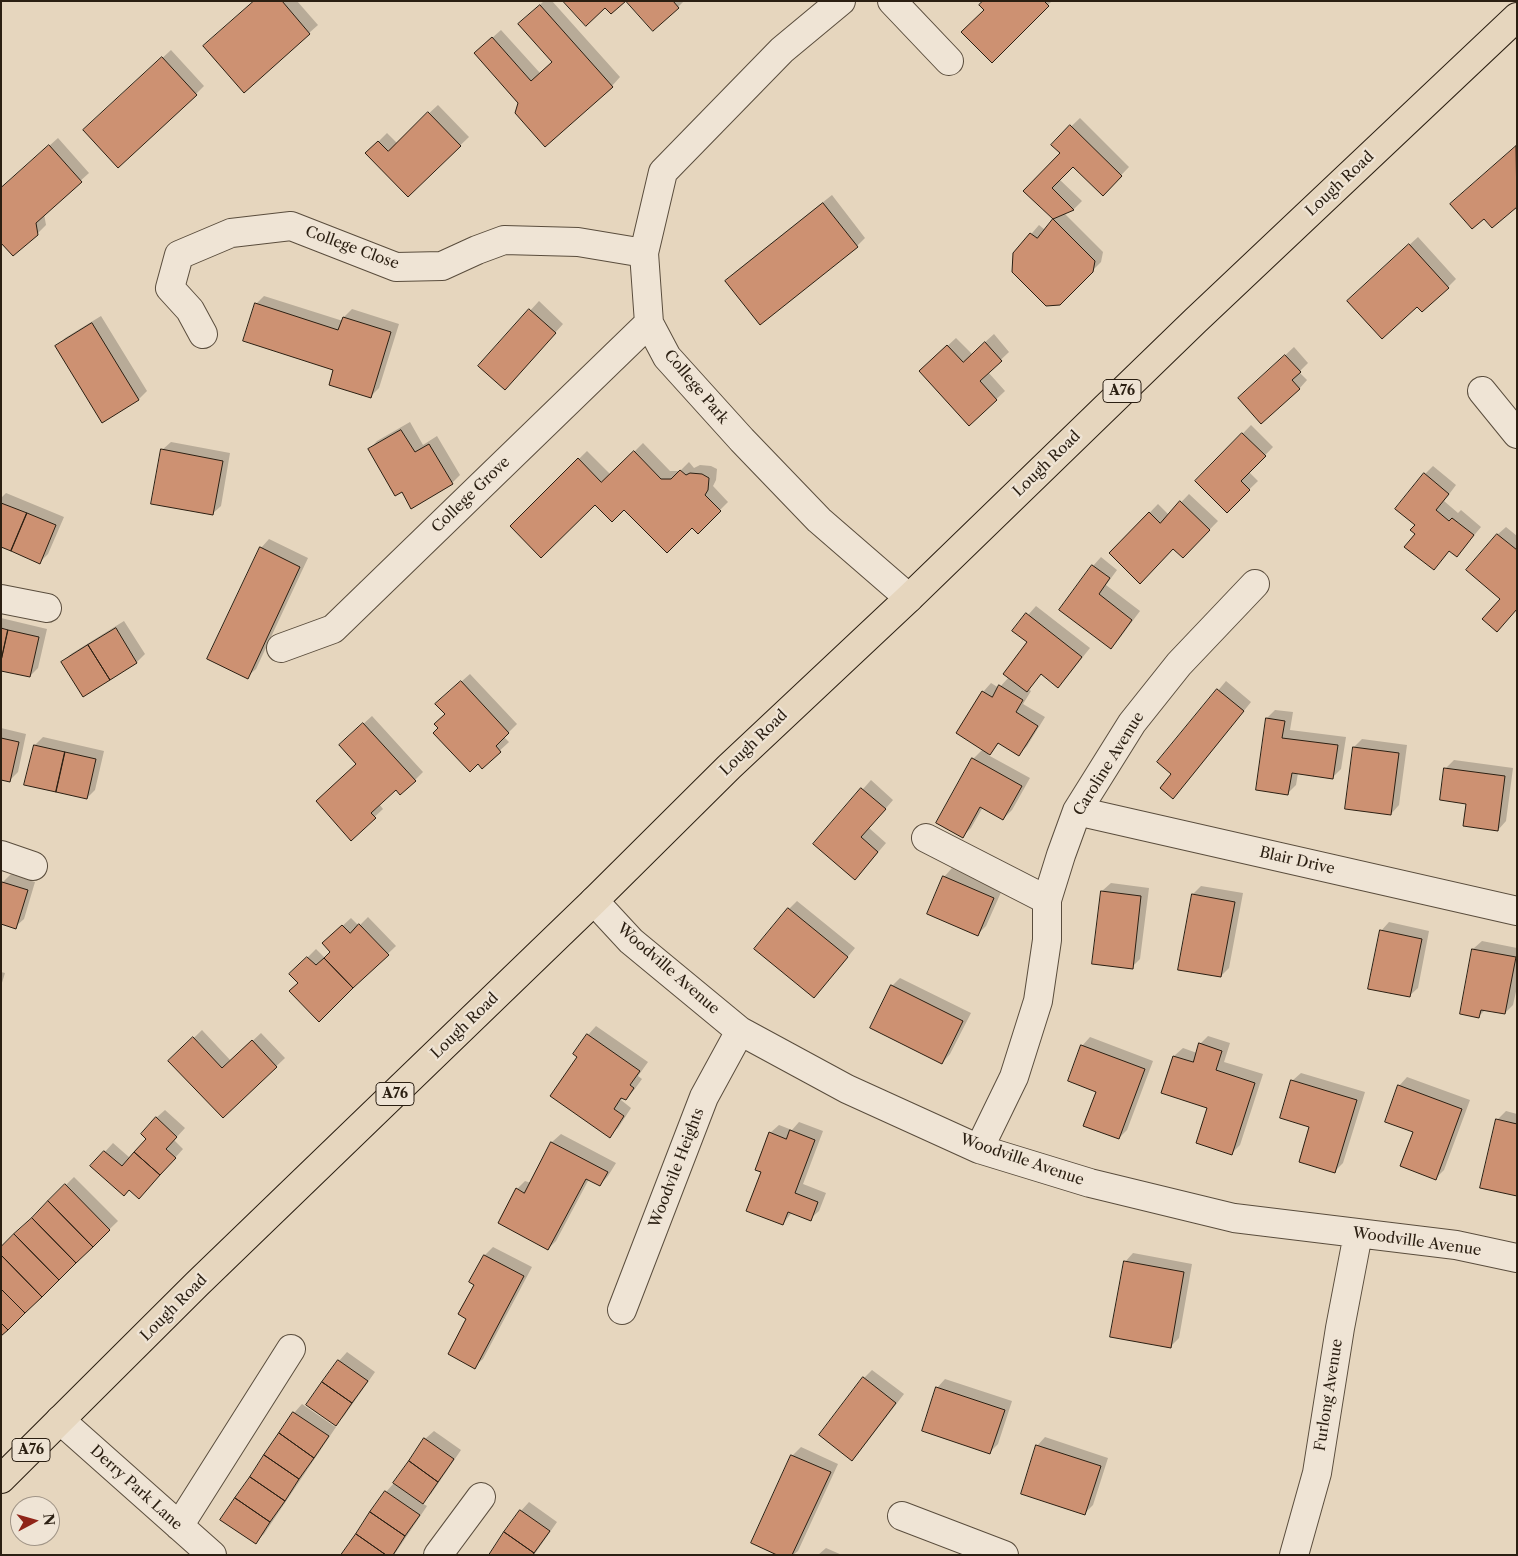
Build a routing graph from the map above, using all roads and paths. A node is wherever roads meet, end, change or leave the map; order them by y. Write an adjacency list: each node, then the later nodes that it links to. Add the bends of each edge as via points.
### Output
1 (842, 1): 5 (street, College Park, via 782,50 663,172)
2 (892, 1): 4 (street)
3 (1517, 17): 11 (main road, Lough Road / A76)
4 (949, 61)
5 (644, 253): 6 (street, College Park); 7 (street, College Close, via 578,242 504,240 442,266 396,267 291,226 231,233 179,255 170,288 190,310)
6 (649, 322): 11 (street, College Park, via 667,356 742,440 819,520); 14 (street, College Grove, via 333,629)
7 (203, 334)
8 (1482, 391): 9 (street)
9 (1517, 434)
10 (1255, 584): 15 (street, Caroline Avenue, via 1179,664 1132,723)
11 (909, 598): 20 (main road, Lough Road / A76, via 729,767)
12 (1, 599): 13 (street)
13 (47, 608)
14 (281, 648)
15 (1077, 811): 19 (street, Caroline Avenue); 21 (street, Blair Drive)
16 (926, 838): 19 (street)
17 (1, 856): 18 (street)
18 (33, 866)
19 (1047, 900): 23 (street, Caroline Avenue, via 1047,940 1038,1001 1014,1077)
20 (594, 901): 22 (street, Woodville Avenue, via 631,941); 28 (main road, Lough Road / A76)
21 (1517, 911)
22 (740, 1031): 23 (street, Woodville Avenue, via 848,1089); 26 (street, Woodvile Heights, via 704,1098)
23 (979, 1149): 24 (street, Woodville Avenue, via 1090,1184 1234,1218)
24 (1358, 1234): 25 (street, Woodville Avenue, via 1456,1245); 36 (street, Furlong Avenue, via 1316,1473)
25 (1517, 1258)
26 (622, 1310)
27 (291, 1349): 32 (street)
28 (60, 1420): 29 (main road, Lough Road / A76); 32 (street, Derry Park Lane)
29 (1, 1479)
30 (481, 1497): 34 (street)
31 (902, 1516): 35 (street)
32 (179, 1526): 33 (street, Derry Park Lane)
33 (212, 1555)
34 (438, 1555)
35 (1004, 1555)
36 (1294, 1555)

